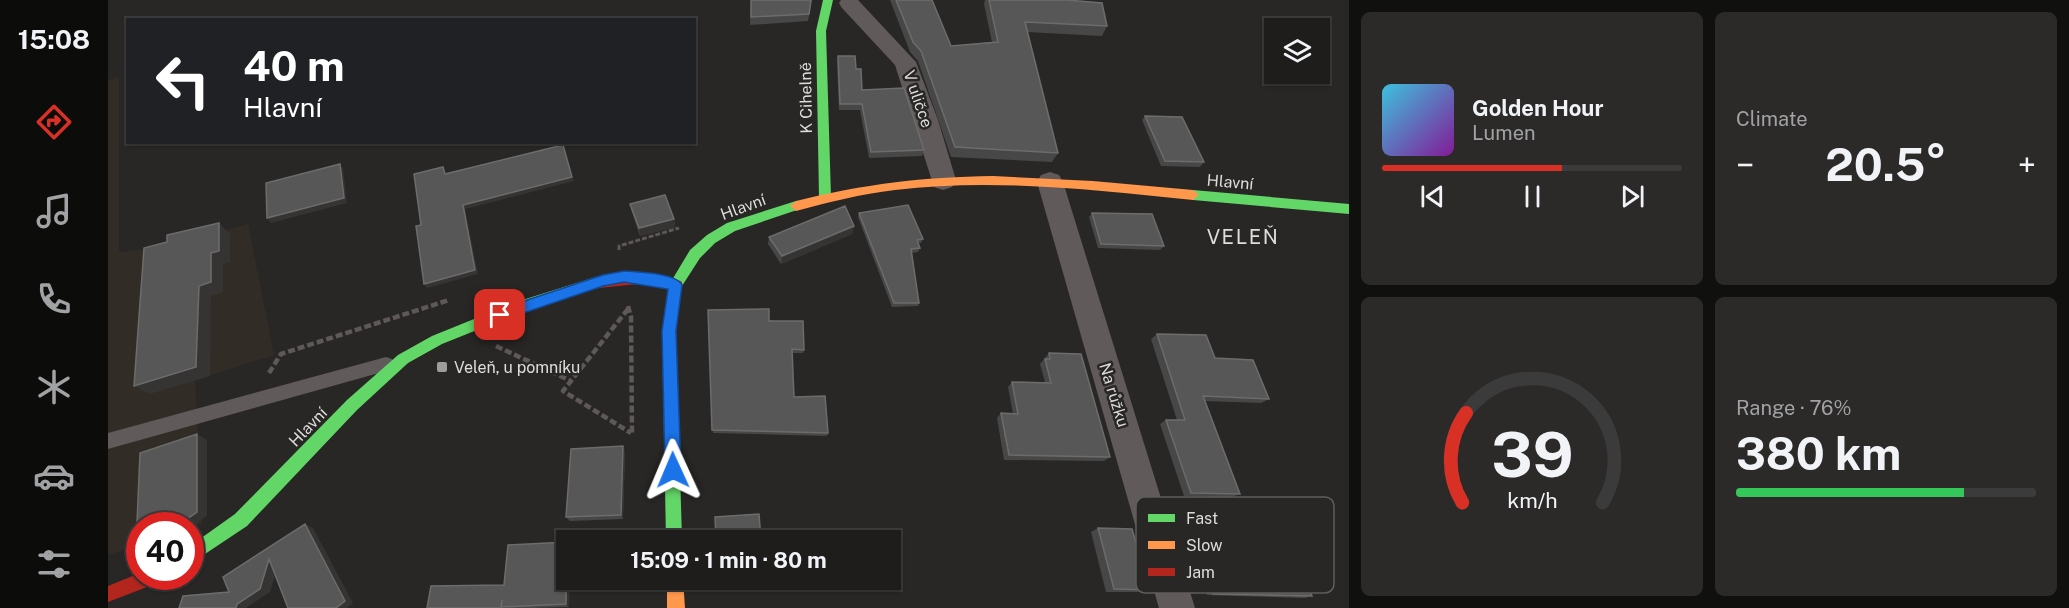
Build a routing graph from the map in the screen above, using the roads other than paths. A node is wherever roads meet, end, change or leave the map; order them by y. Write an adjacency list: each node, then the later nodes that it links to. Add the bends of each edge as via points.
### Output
1 (842, 1): 2 (street, V uličce, via 905,62); 4 (street, K Cihelně, via 821,31)
2 (942, 180): 3 (street, Hlavní); 4 (street, Hlavní)
3 (1050, 182): 5 (street, Hlavní); 9 (street, Na růžku)
4 (825, 197): 6 (street, Hlavní, via 730,227 695,254)
5 (1349, 209)
6 (676, 285): 7 (street, Hlavní, via 624,277 583,285 437,340); 10 (street, via 669,331)
7 (403, 359): 8 (lane); 11 (street, Hlavní, via 352,405 241,520)
8 (108, 441)
9 (1145, 497)
10 (674, 530)
11 (204, 546)
12 (126, 587): 15 (street)
13 (675, 590): 16 (street)
14 (1173, 593): 17 (street, Na růžku)
15 (108, 594)
16 (676, 608)
17 (1178, 608)

